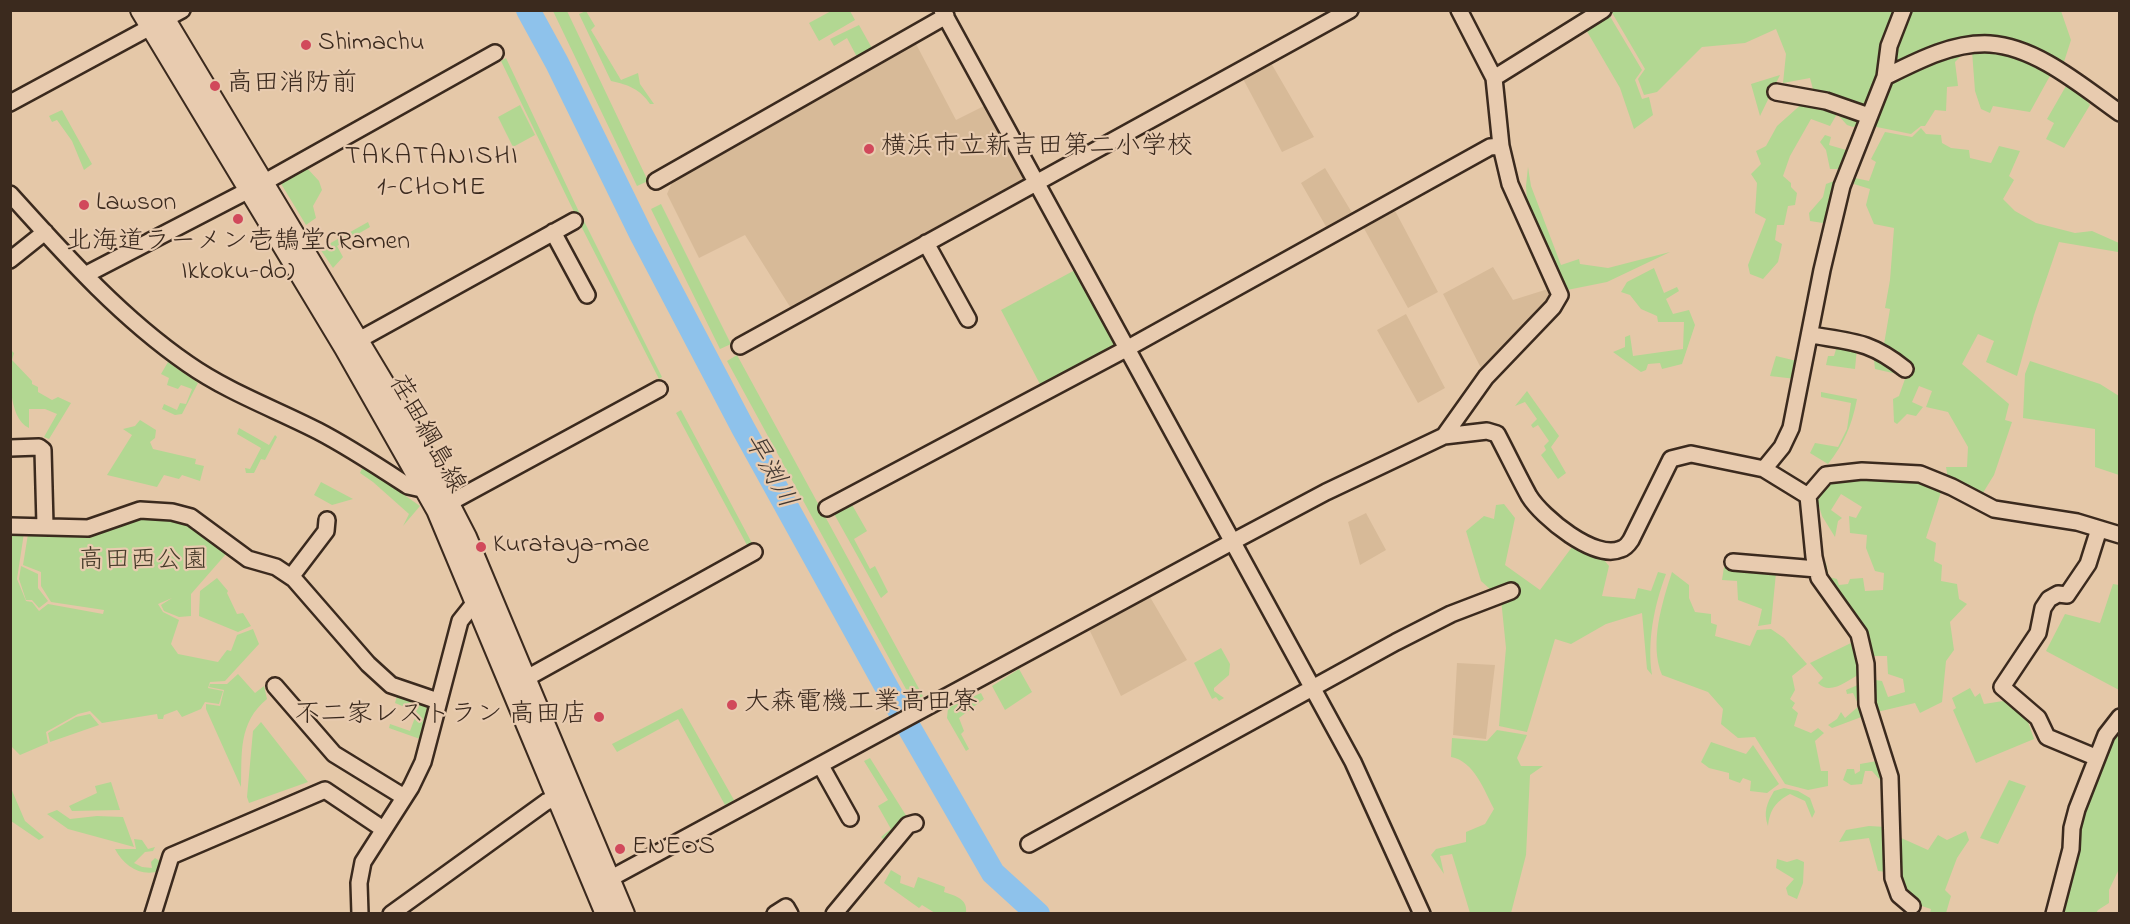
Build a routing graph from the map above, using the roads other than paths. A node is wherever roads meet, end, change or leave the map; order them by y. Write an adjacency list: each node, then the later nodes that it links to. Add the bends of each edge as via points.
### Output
1 (182, 10): 7 (street)
2 (1350, 10): 17 (street)
3 (1459, 10): 10 (street)
4 (1603, 10): 10 (street)
5 (1903, 10): 9 (street, via 1889,46)
6 (944, 13): 16 (street); 17 (street)
7 (154, 17): 12 (street); 18 (main road, 荏田綱島線)
8 (495, 53): 18 (street)
9 (1885, 77): 13 (street, via 1924,58 1964,46 1990,44 2036,59); 14 (street)
10 (1494, 78): 15 (street)
11 (1776, 93): 14 (street, via 1826,101)
12 (10, 103)
13 (2120, 113)
14 (1869, 116): 28 (street, via 1842,186)
15 (1501, 146): 31 (street, via 1490,147); 34 (street, via 1510,184 1560,295 1486,377)
16 (656, 181)
17 (1037, 183): 23 (street); 31 (street)
18 (256, 187): 25 (street); 29 (main road, 荏田綱島線); 37 (main road, 荏田綱島線)
19 (10, 194): 21 (street)
20 (574, 221): 22 (street)
21 (45, 232): 24 (street); 25 (street)
22 (553, 232): 26 (street); 29 (street)
23 (926, 243): 27 (street); 30 (street)
24 (10, 260)
25 (85, 275): 37 (street, via 124,313 207,376 337,442 408,486)
26 (587, 295)
27 (968, 319)
28 (1811, 335): 32 (street, via 1871,346); 36 (street, via 1791,428)
29 (357, 341): 37 (main road, 荏田綱島線)
30 (740, 346)
31 (1128, 348): 40 (street); 46 (street)
32 (1905, 369)
33 (659, 389): 39 (street)
34 (1444, 436): 36 (street, via 1487,431 1497,434 1531,498 1553,522 1578,541 1607,550 1621,550 1631,540 1671,459 1690,454); 46 (street)
35 (10, 448): 42 (street, via 43,450)
36 (1764, 469): 38 (street)
37 (431, 483): 39 (main road, 荏田綱島線)
38 (1808, 496): 44 (street, via 1826,475 1863,471 1920,474 1994,509); 49 (street)
39 (443, 507): 52 (main road, 荏田綱島線); 53 (main road, 荏田綱島線)
40 (827, 508)
41 (327, 519): 50 (street, via 326,531)
42 (45, 525): 43 (street); 50 (street, via 88,528 140,510 172,512 191,517 248,559 276,567)
43 (10, 526)
44 (2099, 529): 45 (street); 58 (street, via 2088,564 2067,595 2049,599 2038,633 2002,687 2038,718 2047,737)
45 (2120, 535)
46 (1232, 542): 55 (street); 59 (street)
47 (754, 552): 53 (street)
48 (1733, 562): 49 (street)
49 (1817, 568): 67 (street, via 1834,602 1859,634 1866,664 1867,704 1890,777 1893,879 1899,895)
50 (291, 577): 56 (street, via 391,685)
51 (1511, 591): 55 (street, via 1451,614)
52 (477, 601): 56 (street, via 460,621); 60 (main road, 荏田綱島線)
53 (525, 679): 60 (main road, 荏田綱島線)
54 (275, 686): 61 (street, via 334,754)
55 (1312, 688): 65 (street); 76 (street, via 1353,762)
56 (438, 701): 61 (street, via 423,762)
57 (2120, 717): 58 (street)
58 (2096, 757): 77 (street, via 2076,809 2071,849)
59 (821, 766): 62 (street); 66 (street)
60 (565, 794): 66 (main road, 荏田綱島線); 70 (street)
61 (404, 797): 64 (street)
62 (850, 818)
63 (915, 823): 75 (street, via 908,825)
64 (383, 829): 68 (street, via 325,790 171,856); 69 (street, via 363,862)
65 (1029, 844)
66 (602, 884): 71 (main road, 荏田綱島線); 72 (main road, 荏田綱島線)
67 (1912, 906)
68 (153, 914)
69 (360, 914)
70 (391, 914)
71 (606, 914)
72 (624, 914)
73 (775, 914): 74 (street, via 786,907)
74 (790, 914)
75 (834, 914)
76 (1422, 914)
77 (2054, 914)

